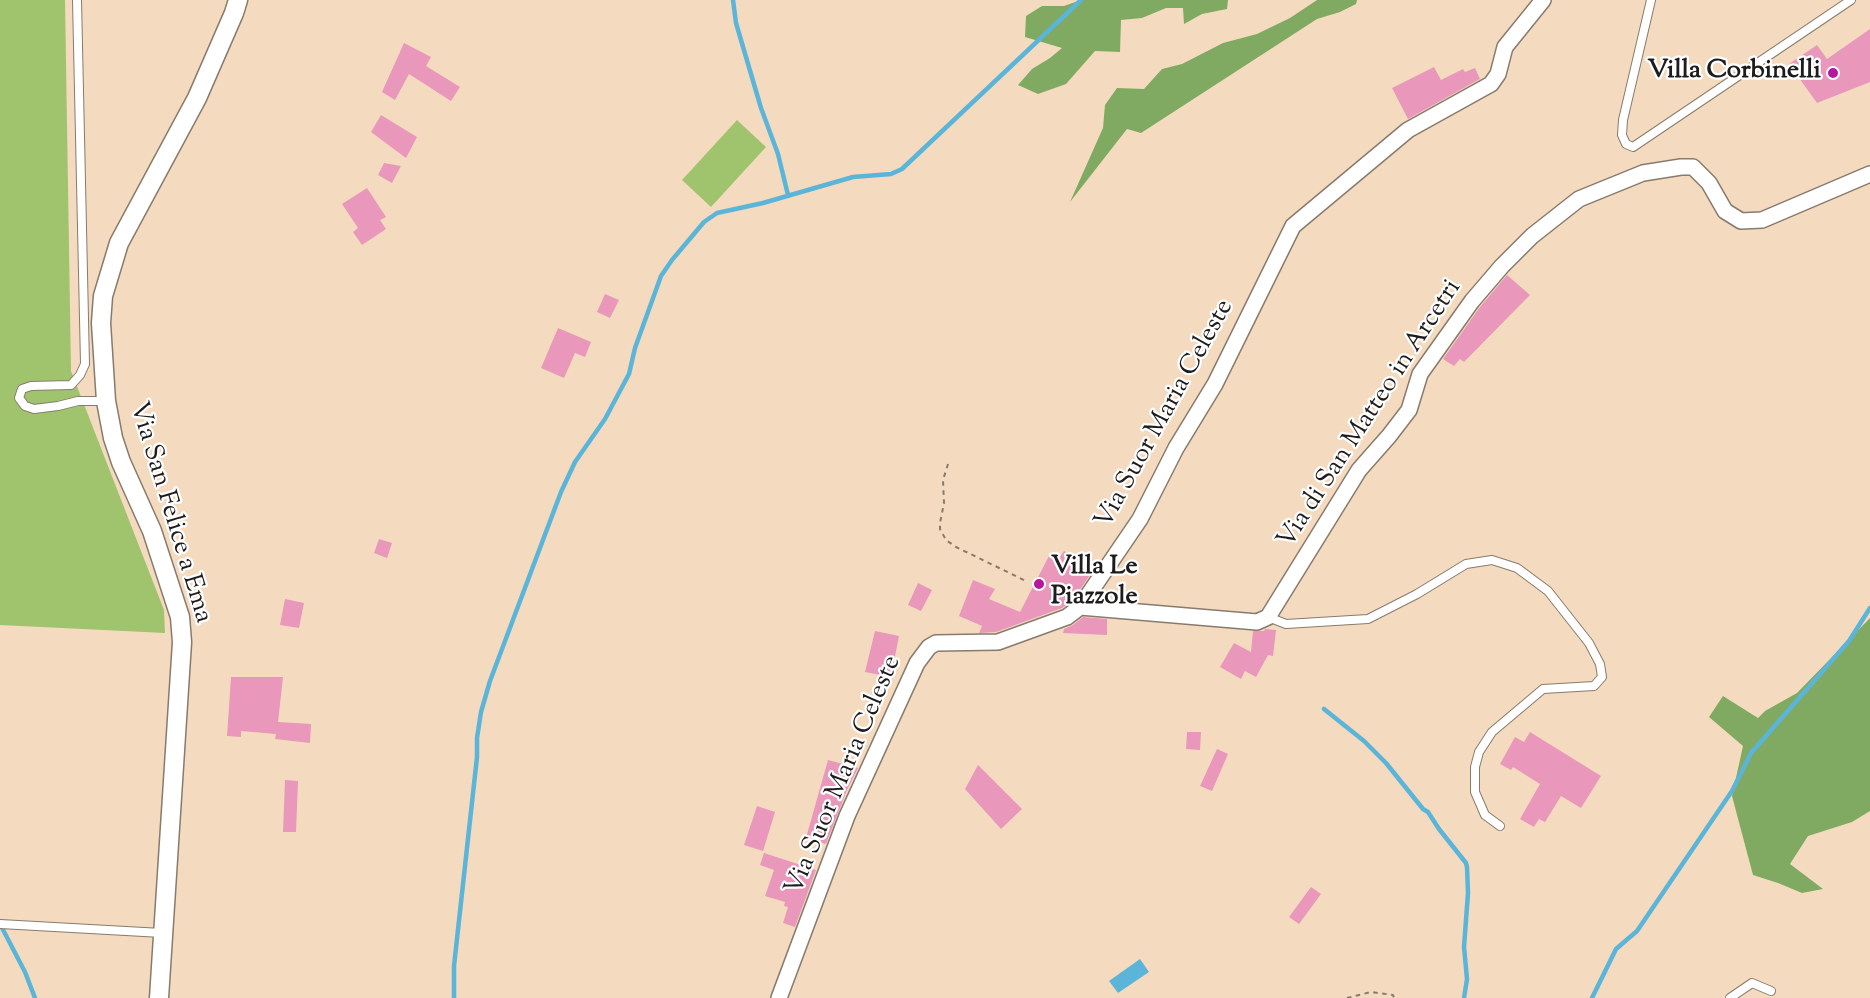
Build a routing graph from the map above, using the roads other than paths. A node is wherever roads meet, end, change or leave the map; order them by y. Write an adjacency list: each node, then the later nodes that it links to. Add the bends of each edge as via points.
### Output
1 (77, 0): 7 (lane, via 86,364 70,385 31,386 22,389 19,398 34,409 78,401)
2 (238, 0): 7 (street, Via San Felice a Ema, via 197,98 119,243 103,296)
3 (1543, 0): 8 (street, Via Suor Maria Celeste, via 1505,47 1498,74 1491,84 1408,130 1293,226 1215,384 1176,448 1140,519)
4 (1652, 0): 5 (lane, via 1623,120 1626,144 1633,147)
5 (1851, 0)
6 (1870, 174): 9 (street, Via di San Matteo in Arcetri, via 1762,220 1741,221 1725,211 1709,183 1693,167 1643,172 1579,199 1532,236 1473,301 1420,374 1409,410 1359,470)
7 (106, 401): 12 (street, Via San Felice a Ema, via 121,462 152,531 180,617 182,642)
8 (1080, 607): 9 (street, via 1257,622); 15 (street, Via Suor Maria Celeste, via 1067,617 998,642 936,643 929,647 917,663 847,816)
9 (1268, 617): 10 (lane, via 1286,624 1368,619 1466,564 1492,560 1517,568 1548,591 1588,643 1602,677 1594,686 1543,690 1492,732 1479,752 1475,792 1485,815)
10 (1500, 826)
11 (0, 924): 12 (lane)
12 (162, 933): 14 (street, Via San Felice a Ema)
13 (1771, 991): 16 (lane, via 1752,983)
14 (159, 998)
15 (779, 998)
16 (1730, 998)

